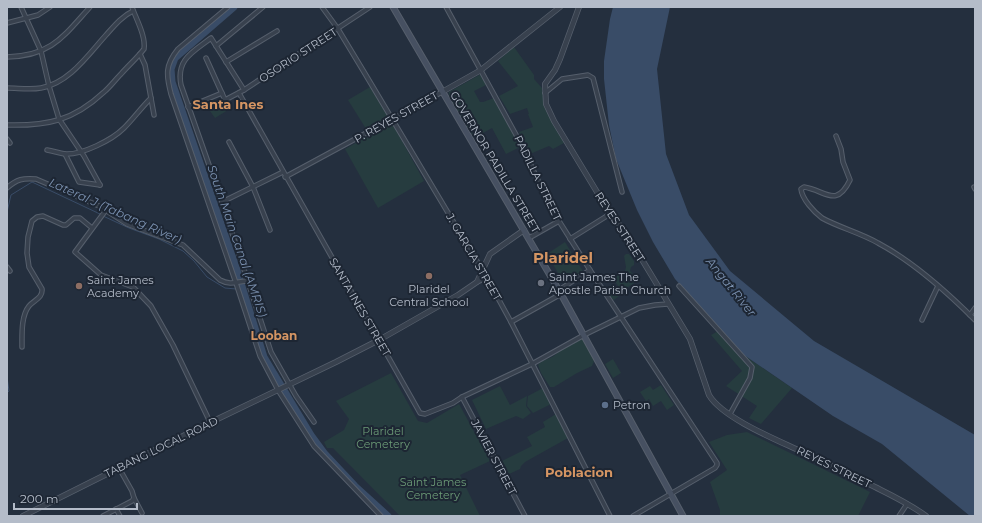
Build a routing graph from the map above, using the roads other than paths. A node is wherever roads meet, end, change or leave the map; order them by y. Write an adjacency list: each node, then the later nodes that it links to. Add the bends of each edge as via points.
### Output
1 (21, 7): 13 (street)
2 (50, 7): 13 (street)
3 (90, 7): 18 (street, via 55,44)
4 (228, 7): 65 (street, via 178,49 169,63 167,73 171,94)
5 (263, 7): 17 (street)
6 (322, 7): 15 (street, J. GARCIA STREET)
7 (370, 7): 15 (street, OSORIO STREET)
8 (393, 7): 27 (main road, GOVERNOR PADILLA STREET)
9 (446, 7): 23 (street, PADILLA STREET)
10 (560, 7): 23 (street, P. REYES STREET)
11 (579, 7): 30 (street, via 560,59 546,84)
12 (132, 9): 19 (street, via 144,45); 24 (street, via 65,77)
13 (27, 19): 14 (street); 18 (street)
14 (7, 23)
15 (338, 29): 26 (street, OSORIO STREET); 34 (street, J. GARCIA STREET)
16 (277, 31): 22 (street)
17 (216, 46): 22 (street); 32 (street, via 210,38 183,61 180,76)
18 (41, 51): 20 (street); 24 (street)
19 (140, 54): 31 (street, via 145,65); 35 (street, via 105,92 81,110)
20 (7, 57)
21 (206, 58): 28 (street)
22 (226, 62): 26 (street)
23 (481, 70): 27 (street, P. REYES STREET); 52 (street, PADILLA STREET)
24 (48, 86): 25 (street); 35 (street)
25 (7, 88)
26 (244, 90): 29 (street, OSORIO STREET)
27 (442, 92): 34 (street, P. REYES STREET); 55 (main road, GOVERNOR PADILLA STREET)
28 (222, 93): 29 (street, OSORIO STREET, via 225,100); 32 (street)
29 (239, 93): 44 (street, SANTA INES STREET)
30 (545, 93): 48 (street, via 562,79 588,75 593,78); 51 (street, REYES STREET, via 546,104 554,121)
31 (151, 98): 33 (street); 42 (street, via 123,129 104,142)
32 (188, 107): 49 (street)
33 (154, 115)
34 (392, 119): 45 (street, P. REYES STREET); 61 (street, J. GARCIA STREET)
35 (59, 120): 36 (street, via 33,126); 42 (street)
36 (7, 125)
37 (836, 136): 67 (street, via 850,180 845,190 829,196 804,187 801,189 802,196 822,217 880,244)
38 (7, 139): 40 (street)
39 (229, 142): 46 (street)
40 (10, 143)
41 (47, 150): 43 (street)
42 (81, 151): 43 (street); 43 (street, via 100,185 78,183)
43 (65, 154)
44 (283, 172): 45 (street, SANTA INES STREET); 46 (street)
45 (286, 177): 77 (street, SANTA INES STREET)
46 (253, 187): 49 (street); 54 (street)
47 (7, 188): 50 (street, via 15,181 25,178 36,179 84,199)
48 (622, 192)
49 (222, 202): 63 (street)
50 (105, 212): 53 (street); 65 (street, via 127,224 183,245 220,280)
51 (610, 214): 57 (street); 69 (street, REYES STREET, via 635,248)
52 (559, 221): 56 (street); 57 (street, PADILLA STREET)
53 (92, 228): 78 (street, via 80,218 74,218 66,225 43,216 32,221 27,253 29,267 42,293 28,306 24,316); 84 (street, via 75,252 101,275 133,287 151,306 172,342)
54 (270, 230)
55 (524, 230): 56 (main road, GOVERNOR PADILLA STREET); 61 (street, via 490,254)
56 (529, 238): 68 (main road, GOVERNOR PADILLA STREET)
57 (570, 239): 59 (street, PADILLA STREET)
58 (7, 267): 60 (street)
59 (590, 270): 68 (street); 72 (street, PADILLA STREET)
60 (10, 271)
61 (482, 271): 62 (street, J. GARCIA STREET); 64 (street)
62 (487, 278): 64 (street); 75 (street, J. GARCIA STREET)
63 (247, 281): 65 (street); 80 (street, via 272,352)
64 (477, 282): 77 (street, TABANG LOCAL ROAD)
65 (238, 284): 81 (street, via 260,356)
66 (679, 286): 83 (street, via 752,367 750,378)
67 (938, 286): 71 (street); 73 (street)
68 (560, 292): 75 (street); 76 (main road, GOVERNOR PADILLA STREET)
69 (668, 304): 72 (street, SANTA INES STREET, via 639,308); 83 (street, REYES STREET, via 692,344 709,395 713,402)
70 (975, 308): 71 (street)
71 (970, 315): 74 (street)
72 (621, 317): 76 (street, SANTA INES STREET); 87 (street, PADILLA STREET, via 717,465)
73 (922, 320)
74 (975, 320)
75 (511, 322): 79 (street, J. GARCIA STREET)
76 (584, 335): 79 (street, SANTA INES STREET); 87 (main road, GOVERNOR PADILLA STREET)
77 (378, 340): 80 (street, TABANG LOCAL ROAD); 82 (street, SANTA INES STREET, via 420,413 425,414)
78 (22, 347)
79 (532, 364): 82 (street, SANTA INES STREET); 97 (street, J. GARCIA STREET)
80 (287, 385): 81 (street, TABANG LOCAL ROAD); 85 (street)
81 (278, 389): 84 (street, TABANG LOCAL ROAD); 95 (street, via 314,446)
82 (462, 397): 96 (street, JAVIER STREET)
83 (730, 414): 89 (street, REYES STREET, via 768,436)
84 (210, 422): 86 (street, TABANG LOCAL ROAD)
85 (314, 422)
86 (119, 468): 88 (street); 92 (street, TABANG LOCAL ROAD)
87 (671, 494): 98 (street); 99 (main road, GOVERNOR PADILLA STREET)
88 (134, 498): 90 (street); 91 (street)
89 (907, 504): 100 (street); 101 (street, REYES STREET)
90 (116, 509): 93 (street); 94 (street)
91 (142, 513)
92 (23, 516)
93 (103, 516)
94 (120, 516)
95 (381, 516)
96 (525, 516)
97 (610, 516)
98 (633, 516)
99 (683, 516)
100 (899, 516)
101 (926, 516)

